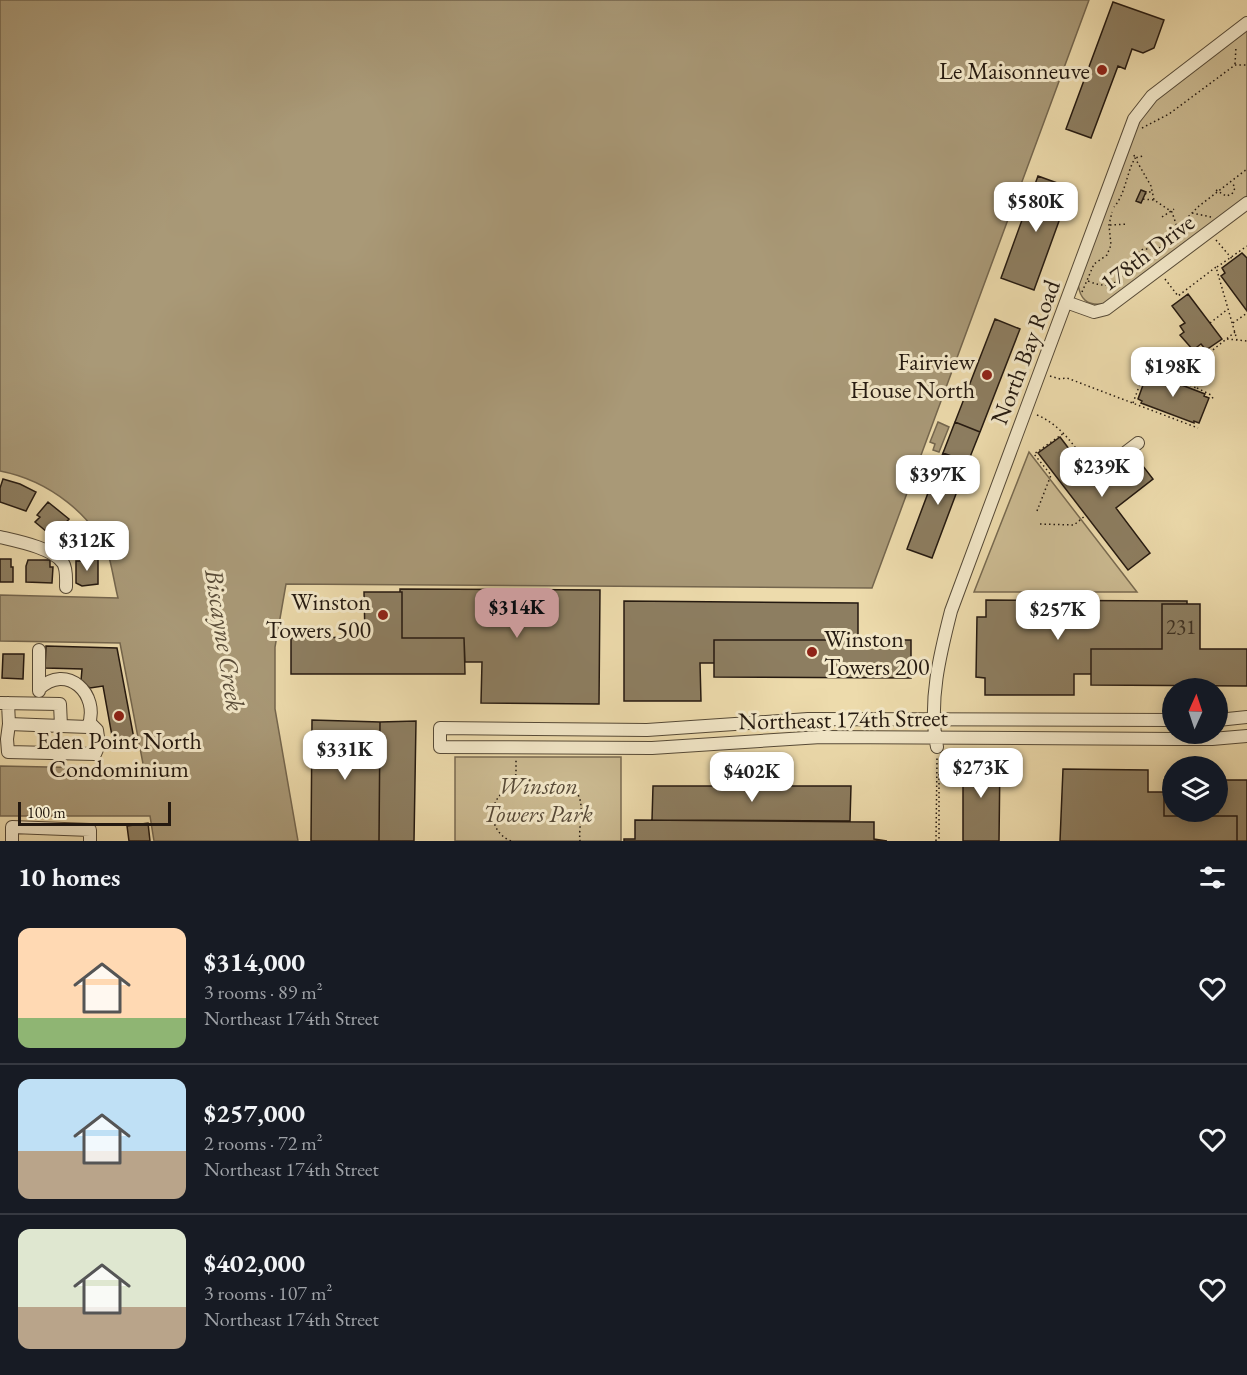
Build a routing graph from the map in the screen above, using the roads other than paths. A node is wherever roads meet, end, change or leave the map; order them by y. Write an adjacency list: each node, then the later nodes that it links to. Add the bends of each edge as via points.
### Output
1 (1247, 24): 3 (street, North Bay Road, via 1152,96 1139,111)
2 (1247, 203): 3 (street, 178th Drive, via 1106,309 1094,312)
3 (1066, 302): 15 (street, North Bay Road, via 951,611 938,673)
4 (1138, 442): 5 (street)
5 (1104, 469)
6 (0, 537): 7 (street, via 40,548 63,562)
7 (66, 587)
8 (39, 650): 9 (street)
9 (39, 689): 11 (street); 19 (street, via 55,679 79,686 91,705)
10 (4, 703): 11 (street); 20 (street)
11 (40, 704): 21 (street, via 60,704)
12 (1247, 717): 14 (street)
13 (859, 719): 15 (street, Northeast 174th Street); 22 (street, Northeast 174th Street); 27 (street)
14 (1228, 719)
15 (935, 720): 16 (street, Northeast 174th Street); 31 (street, North Bay Road)
16 (1027, 720): 17 (street, Northeast 174th Street); 29 (street)
17 (1078, 720): 18 (street, Northeast 174th Street); 30 (street)
18 (1162, 720)
19 (90, 723): 20 (street, via 97,730 99,745 94,754 8,752); 21 (street, via 88,727)
20 (9, 724): 21 (street)
21 (61, 726)
22 (708, 726): 24 (street, Northeast 174th Street); 32 (street)
23 (508, 728): 24 (street, Northeast 174th Street); 34 (street); 34 (street, Northeast 174th Street, via 440,728 440,747)
24 (647, 730): 33 (street)
25 (1228, 736): 26 (street, Northeast 174th Street)
26 (1247, 736)
27 (859, 737): 31 (street, Northeast 174th Street); 32 (street, Northeast 174th Street)
28 (1162, 737): 30 (street, Northeast 174th Street)
29 (1027, 738): 30 (street, Northeast 174th Street); 31 (street, Northeast 174th Street)
30 (1078, 738)
31 (936, 742)
32 (690, 746): 33 (street, Northeast 174th Street)
33 (648, 748): 34 (street, Northeast 174th Street)
34 (512, 751)
35 (12, 841): 36 (street, via 12,827 90,830)
36 (90, 841)

